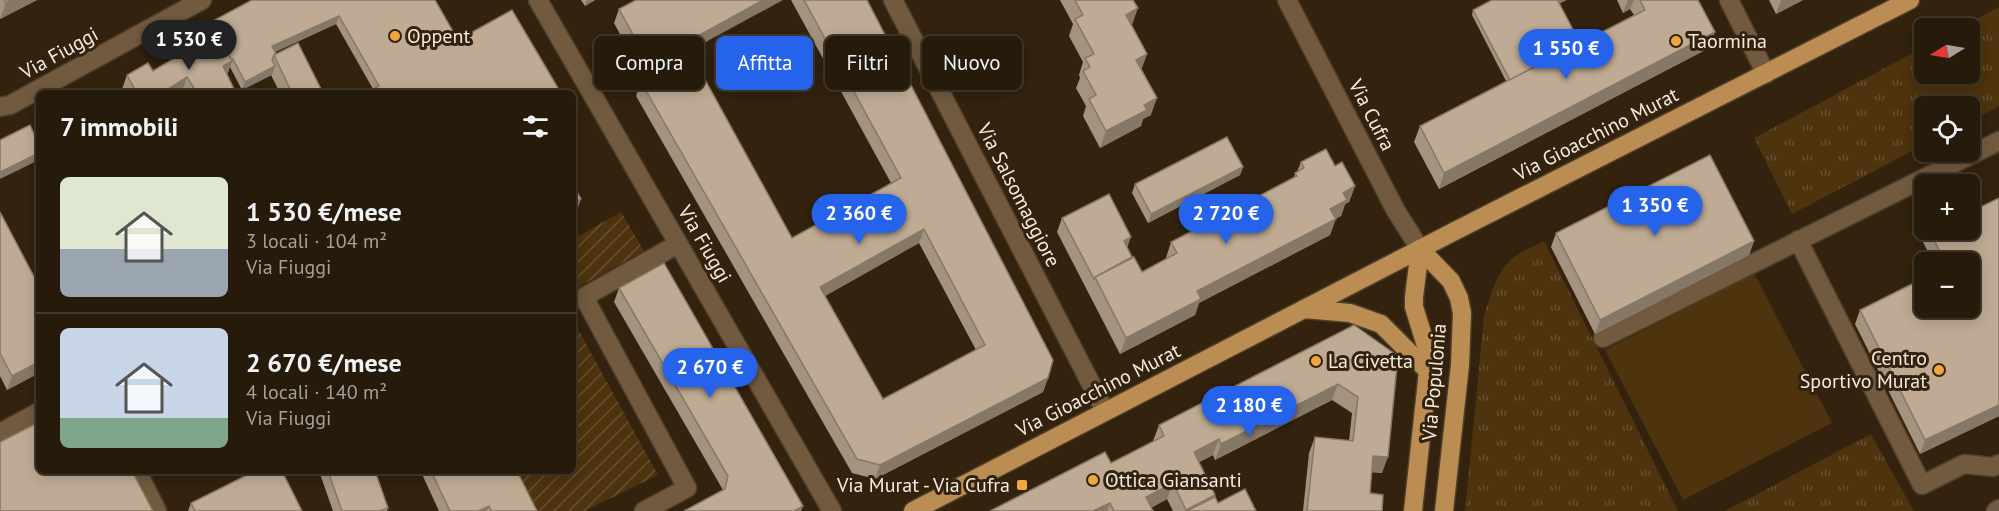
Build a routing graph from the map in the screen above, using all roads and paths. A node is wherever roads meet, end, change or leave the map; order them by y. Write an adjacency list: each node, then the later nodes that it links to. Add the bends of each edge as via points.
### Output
1 (202, 0): 8 (street, Via Fiuggi)
2 (538, 0): 13 (street, Via Fiuggi)
3 (893, 0): 18 (street, Via Salsomaggiore)
4 (1287, 0): 14 (street, Via Cufra, via 1396,211)
5 (1729, 0): 7 (street)
6 (1910, 0): 7 (main road, Via Gioacchino Murat)
7 (1766, 74): 14 (main road, Via Gioacchino Murat)
8 (37, 90)
9 (36, 91): 10 (street, Via Fiuggi)
10 (0, 107)
11 (1999, 141): 12 (street)
12 (1798, 240): 16 (street); 21 (street, via 1922,485 1964,464)
13 (678, 244): 24 (street, via 584,297 687,488); 25 (street, Via Fiuggi)
14 (1420, 249): 15 (main road, Via Gioacchino Murat); 17 (main road, Via Populonia, via 1413,297 1427,349); 28 (main road, Via Populonia, via 1451,281 1462,314)
15 (1304, 309): 17 (main road, via 1350,313 1381,324); 18 (main road, Via Gioacchino Murat)
16 (1602, 338)
17 (1428, 371): 27 (main road, Via Populonia)
18 (1105, 411): 26 (main road, Via Gioacchino Murat)
19 (36, 414): 20 (street)
20 (0, 434)
21 (1999, 464)
22 (139, 474): 23 (street)
23 (158, 511)
24 (644, 511)
25 (832, 511)
26 (913, 511)
27 (1413, 511)
28 (1444, 511)

